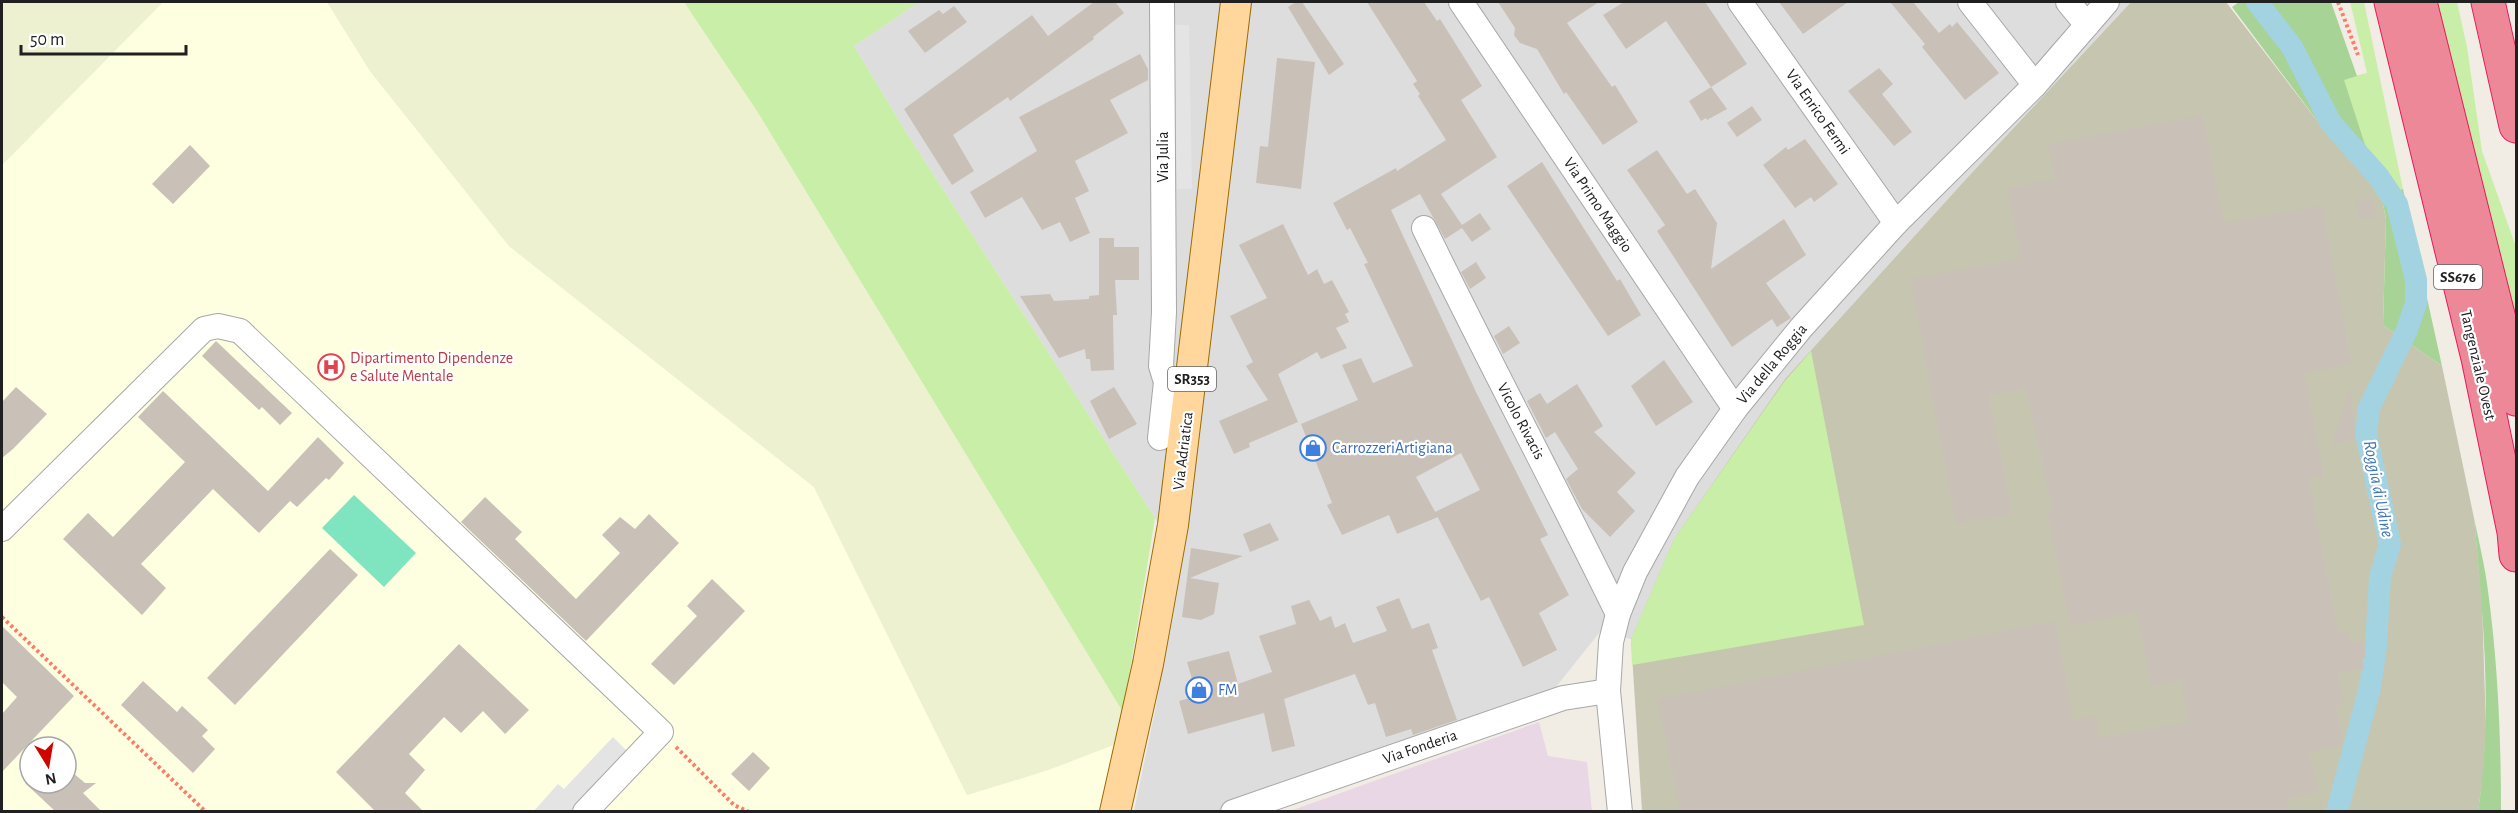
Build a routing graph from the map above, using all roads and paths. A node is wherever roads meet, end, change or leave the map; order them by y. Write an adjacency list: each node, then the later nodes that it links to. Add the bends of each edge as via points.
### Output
1 (1162, 2): 18 (street, Via Julia)
2 (1236, 2): 19 (main road, Via Adriatica / SR353)
3 (1461, 2): 22 (street, Via Primo Maggio)
4 (1740, 2): 16 (street, Via Enrico Fermi)
5 (1970, 2): 14 (street)
6 (2068, 2): 12 (street)
7 (2107, 2): 12 (street, Via della Roggia)
8 (2338, 2): 13 (path)
9 (2391, 2): 25 (highway, Tangenziale Ovest / SS676, via 2478,358)
10 (2420, 2): 21 (highway, Tangenziale Ovest / SS676)
11 (2488, 2): 15 (highway)
12 (2087, 25): 14 (street, Via della Roggia)
13 (2358, 54)
14 (2035, 85): 16 (street, Via della Roggia)
15 (2517, 126)
16 (1896, 223): 22 (street, Via della Roggia, via 1801,328)
17 (1424, 228): 26 (street, Vicolo Rivacis)
18 (1164, 312): 19 (street); 20 (street, Via Julia, via 1161,366)
19 (1199, 315): 20 (main road, Via Adriatica / SR353)
20 (1179, 384): 23 (street, Via Julia); 33 (main road, Via Adriatica / SR353, via 1173,525)
21 (2517, 399)
22 (1735, 409): 26 (street, Via della Roggia, via 1687,477 1657,529)
23 (1160, 438)
24 (2, 529): 29 (street, via 204,329 218,326 240,331)
25 (2517, 555)
26 (1618, 615): 28 (street, Via della Roggia, via 1611,642)
27 (2, 617): 30 (path)
28 (1608, 691): 34 (street, Via Fonderia, via 1563,698); 35 (street, Via della Roggia)
29 (661, 732): 31 (street); 32 (path, via 734,805)
30 (206, 812)
31 (585, 812)
32 (749, 812)
33 (1115, 812)
34 (1233, 812)
35 (1620, 812)

